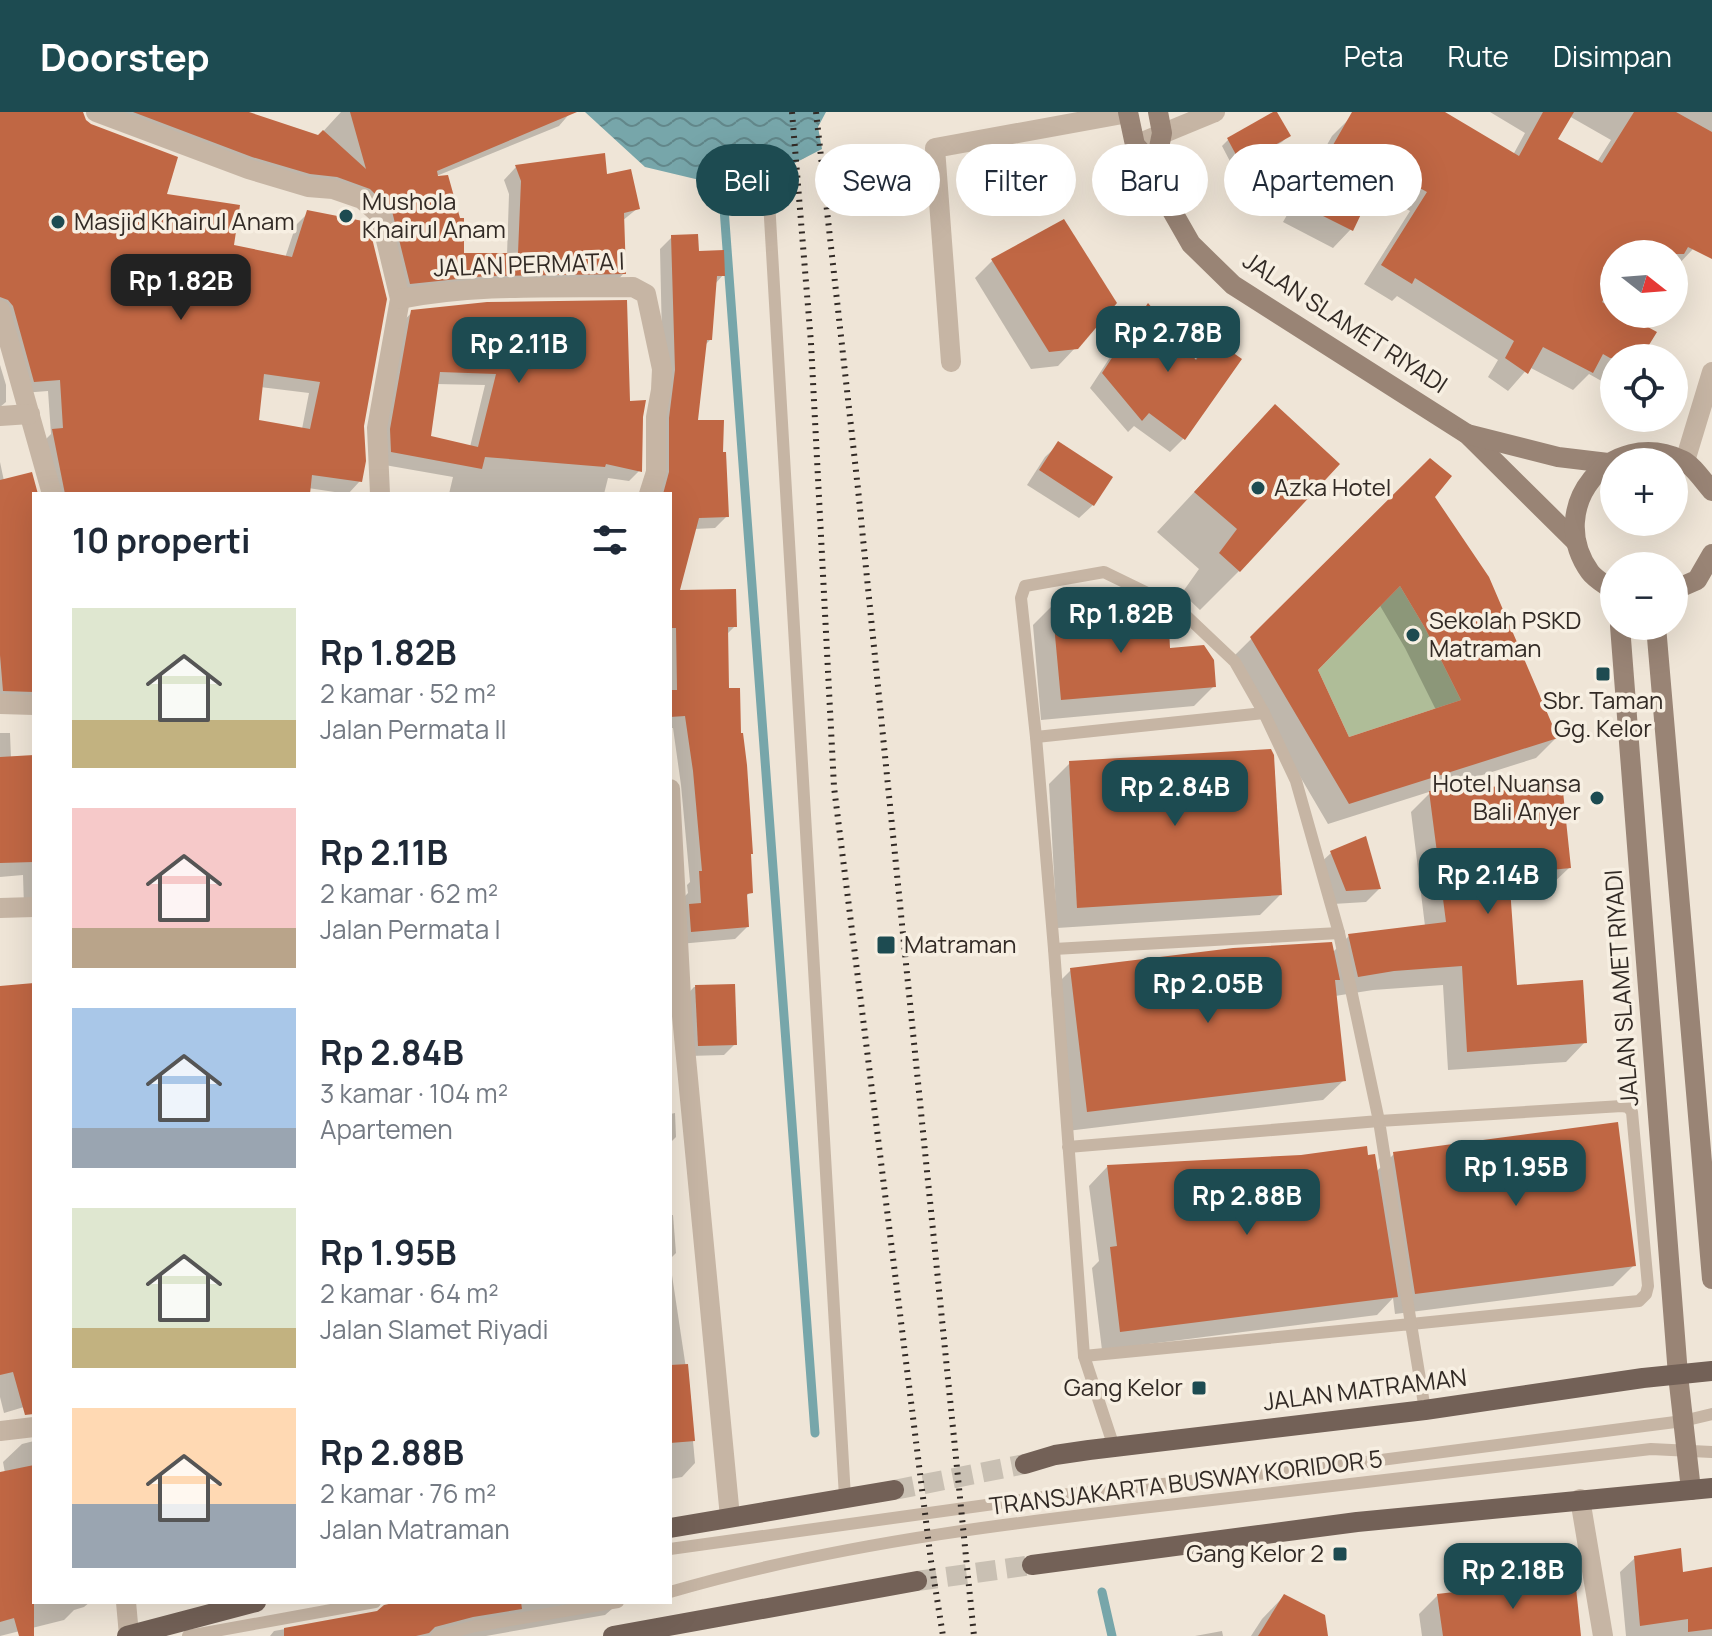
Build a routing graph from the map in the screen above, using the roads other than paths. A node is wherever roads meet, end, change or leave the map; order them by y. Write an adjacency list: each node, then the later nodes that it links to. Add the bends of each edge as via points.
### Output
1 (96, 112): 11 (street, via 248,169 362,199 380,215)
2 (1128, 112): 6 (street, JALAN SLAMET RIYADI); 13 (street, via 935,148)
3 (1158, 112): 5 (street)
4 (1215, 112): 5 (street)
5 (1162, 133): 7 (street); 8 (street)
6 (1135, 144)
7 (1137, 144)
8 (1160, 144)
9 (770, 216): 60 (lane)
10 (1175, 216): 17 (street, JALAN SLAMET RIYADI, via 1191,244 1233,285)
11 (400, 299): 24 (street, via 377,428); 25 (street, JALAN PERMATA I, via 489,288 641,289 662,369 656,472)
12 (0, 310): 15 (street)
13 (951, 362)
14 (1712, 372): 18 (street)
15 (30, 414): 16 (street); 23 (street)
16 (0, 416)
17 (1467, 434): 19 (street, JALAN SLAMET RIYADI); 26 (street, JALAN SLAMET RIYADI)
18 (1688, 451)
19 (1600, 462)
20 (1688, 464): 22 (street)
21 (1600, 471): 26 (street, via 1586,484 1575,512)
22 (1712, 491)
23 (51, 492)
24 (380, 492)
25 (650, 492)
26 (1576, 542): 28 (street, JALAN SLAMET RIYADI, via 1590,573)
27 (1712, 554): 29 (street, via 1697,580)
28 (1600, 580)
29 (1688, 584)
30 (1621, 640): 48 (street, JALAN SLAMET RIYADI)
31 (1657, 640): 44 (street)
32 (0, 704): 33 (street)
33 (32, 705)
34 (1264, 713): 35 (lane); 35 (lane, via 1235,662 1178,608 1104,572 1022,590); 39 (lane, via 1296,781)
35 (1036, 737): 40 (lane)
36 (672, 856): 41 (street)
37 (32, 907): 38 (street)
38 (0, 908)
39 (1339, 933): 40 (lane); 42 (lane)
40 (1054, 949): 43 (lane)
41 (678, 1058): 62 (street)
42 (1379, 1121): 43 (lane); 45 (lane); 45 (lane, via 1622,1106 1632,1112 1648,1286 1639,1301)
43 (1068, 1147): 46 (lane)
44 (1712, 1279)
45 (1411, 1324): 46 (lane); 49 (lane)
46 (1084, 1356): 54 (lane)
47 (1712, 1371): 48 (main road, JALAN MATRAMAN)
48 (1678, 1375): 49 (main road, JALAN MATRAMAN); 51 (street, JALAN SLAMET RIYADI)
49 (1425, 1410): 54 (main road, JALAN MATRAMAN)
50 (1712, 1414): 51 (lane, TRANSJAKARTA BUSWAY KORIDOR 5)
51 (1683, 1421): 55 (street, JALAN SLAMET RIYADI); 64 (lane, TRANSJAKARTA BUSWAY KORIDOR 5, via 1051,1496)
52 (32, 1427): 53 (street)
53 (0, 1431)
54 (1114, 1447): 57 (main road, JALAN MATRAMAN)
55 (1687, 1451): 56 (lane, TRANSJAKARTA BUSWAY KORIDOR 5); 58 (street, JALAN SLAMET RIYADI); 67 (lane, TRANSJAKARTA BUSWAY KORIDOR 5, via 1651,1449 1079,1515 870,1547)
56 (1712, 1452)
57 (1025, 1464)
58 (1702, 1489): 61 (main road)
59 (894, 1490): 60 (main road)
60 (845, 1497): 62 (main road)
61 (1580, 1499): 65 (main road); 77 (street)
62 (730, 1517): 63 (main road)
63 (672, 1528)
64 (672, 1549)
65 (1032, 1565)
66 (917, 1581): 72 (main road)
67 (672, 1591)
68 (126, 1604): 73 (street)
69 (248, 1604): 73 (main road)
70 (364, 1604): 74 (lane)
71 (606, 1604): 75 (lane)
72 (635, 1634): 76 (main road)
73 (128, 1636)
74 (188, 1636)
75 (437, 1636)
76 (613, 1636)
77 (1603, 1636)

